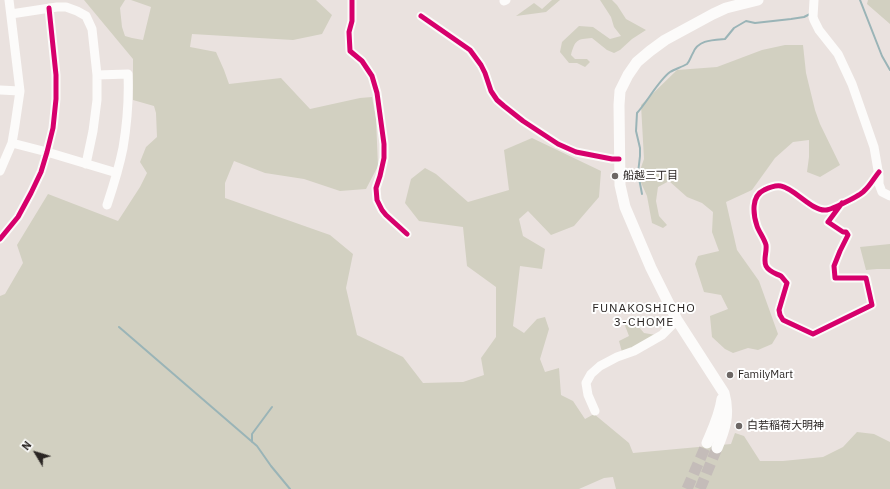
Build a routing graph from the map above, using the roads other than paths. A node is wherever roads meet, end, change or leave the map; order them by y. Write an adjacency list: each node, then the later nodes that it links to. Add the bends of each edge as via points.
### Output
1 (9, 0): 6 (street)
2 (352, 0): 21 (street, via 350,51 362,61 372,76 384,144 384,158 376,188 377,200 386,215)
3 (758, 0): 13 (main road, via 713,14 665,40 637,62 620,91)
4 (814, 0): 16 (street, via 814,20 838,54 852,84 874,147)
5 (49, 8): 6 (street); 8 (street, via 66,7 86,16 92,29); 12 (street, via 56,98)
6 (12, 14): 10 (street)
7 (421, 16): 13 (street, via 470,50 481,65 491,91 504,106 523,121 558,144 576,152)
8 (97, 75): 14 (street, via 97,100); 17 (street, via 128,74 129,98)
9 (0, 90): 10 (street)
10 (20, 91): 11 (street)
11 (12, 143): 12 (street); 15 (street)
12 (47, 152): 14 (street); 22 (street, via 41,172 18,217)
13 (619, 159): 23 (main road, via 620,185 625,207)
14 (86, 164): 17 (street)
15 (0, 171)
16 (879, 172): 18 (street, via 882,192); 19 (street, via 864,192)
17 (117, 173): 20 (street)
18 (890, 196)
19 (842, 203): 19 (street, via 826,210 818,208 788,188 780,186 762,191 754,203 757,226 766,244 765,263 767,268 782,277 786,283 780,315 784,320 812,334 872,305 866,278 835,278 834,266 848,235 828,222)
20 (107, 206)
21 (407, 234)
22 (0, 239)
23 (677, 320): 24 (main road); 25 (street, via 662,334 600,366 592,374 586,383 588,396)
24 (720, 387): 26 (main road, via 721,407); 27 (main road, via 726,400 726,421)
25 (596, 411)
26 (707, 443)
27 (717, 448)

